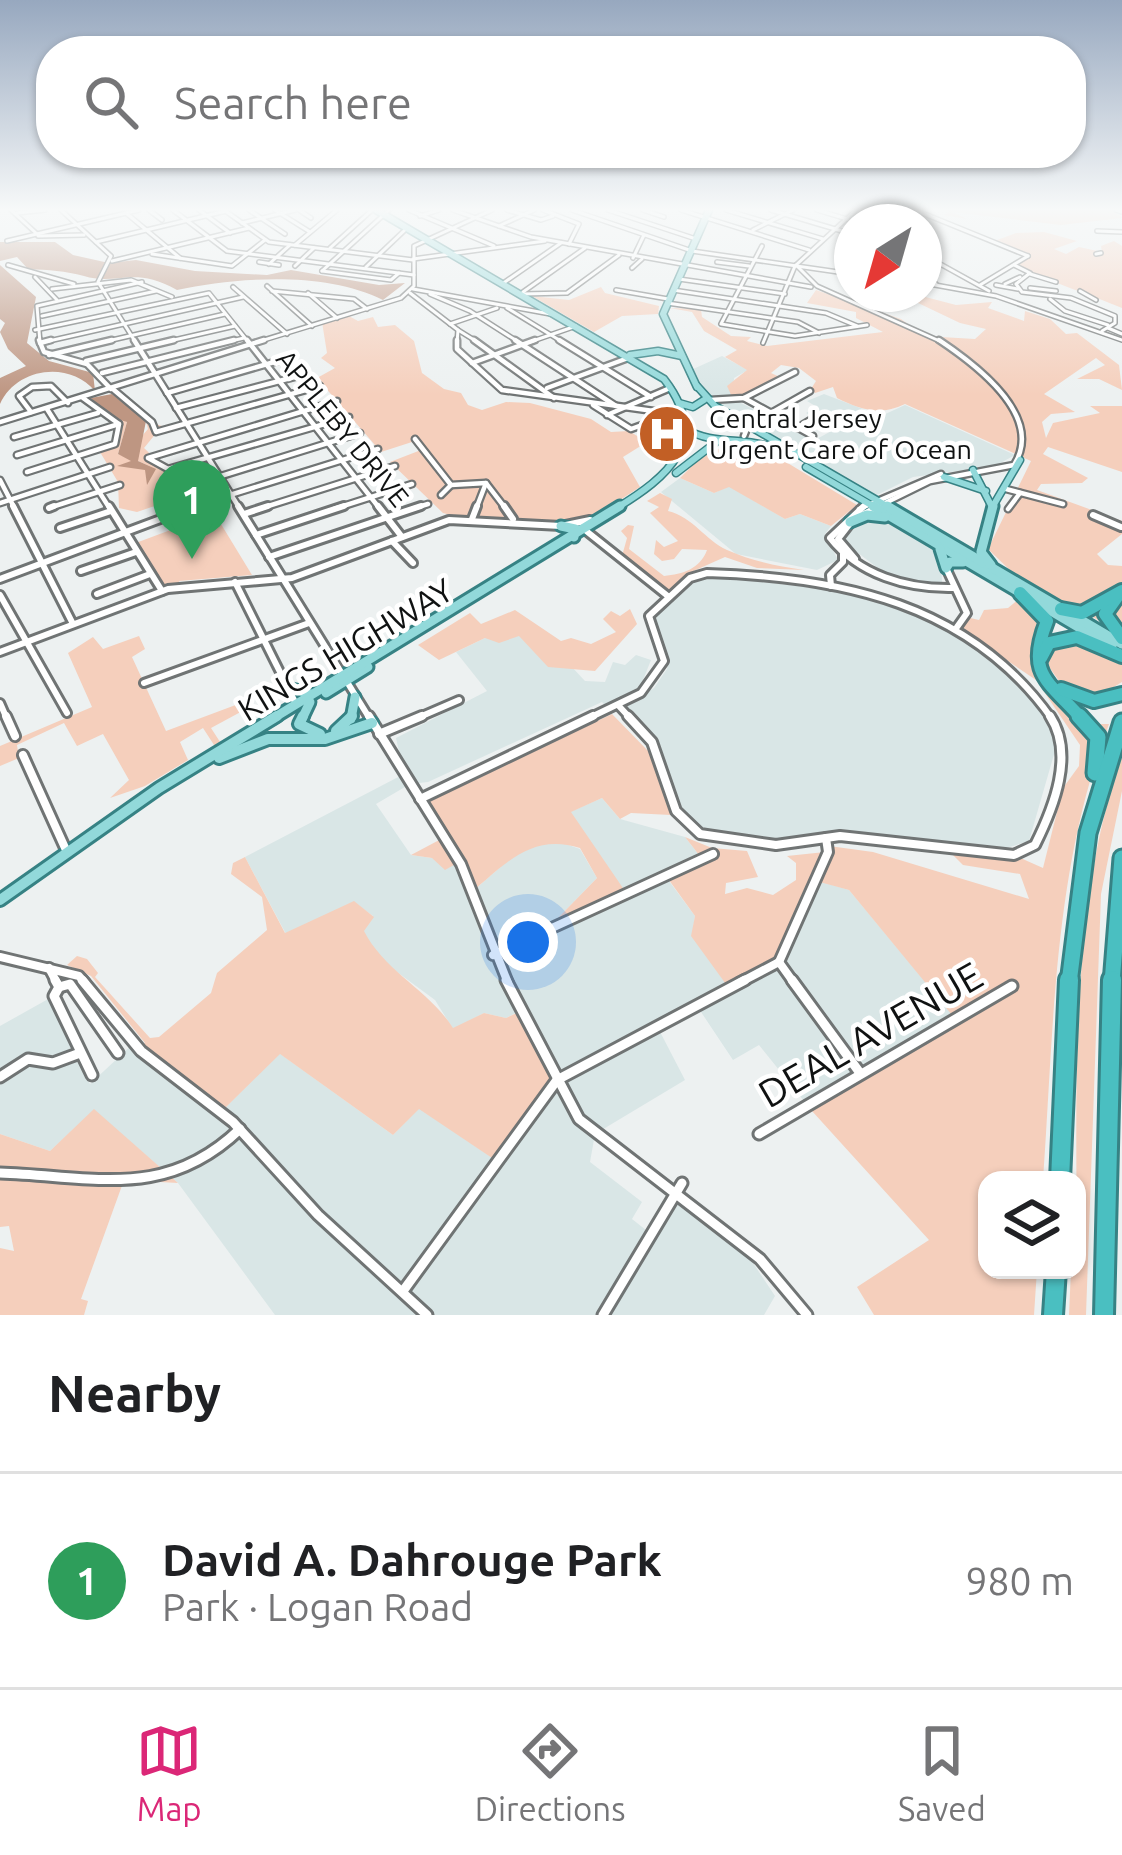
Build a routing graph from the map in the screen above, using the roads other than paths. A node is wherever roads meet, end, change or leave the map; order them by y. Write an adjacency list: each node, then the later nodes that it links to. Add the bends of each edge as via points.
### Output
1 (21, 271): 23 (street)
2 (104, 271): 25 (street)
3 (325, 271): 20 (street)
4 (362, 271): 20 (street)
5 (386, 271): 19 (street)
6 (414, 271): 24 (street)
7 (481, 271): 31 (main road)
8 (522, 271): 31 (street)
9 (552, 271): 49 (street)
10 (597, 271): 49 (street, via 567,293)
11 (683, 271): 26 (main road)
12 (710, 271): 21 (street)
13 (747, 271): 21 (street)
14 (794, 271): 27 (street)
15 (798, 271): 28 (street)
16 (953, 271): 35 (street)
17 (1003, 271): 35 (street)
18 (1022, 271): 22 (street)
19 (400, 273): 20 (street, via 392,280); 24 (street)
20 (358, 275)
21 (745, 276): 27 (street); 37 (street)
22 (1027, 276): 32 (street); 38 (street); 51 (street, via 1058,283)
23 (34, 277): 30 (street); 39 (street)
24 (414, 278): 45 (street)
25 (98, 279): 29 (street); 30 (street); 40 (street)
26 (679, 279): 37 (street); 43 (main road)
27 (790, 280): 28 (street); 50 (street)
28 (802, 281): 166 (street, via 915,326 964,358 1016,416)
29 (142, 282): 40 (street); 41 (street)
30 (77, 284): 39 (street)
31 (502, 284): 49 (main road)
32 (1005, 284)
33 (996, 285): 38 (street)
34 (942, 286): 53 (street)
35 (978, 286): 53 (street)
36 (233, 287): 55 (street)
37 (739, 287): 50 (street); 59 (street)
38 (1018, 289): 44 (street)
39 (52, 290): 60 (street)
40 (103, 290): 60 (street); 61 (street)
41 (160, 290): 58 (street); 61 (street)
42 (616, 290): 62 (street)
43 (673, 290): 59 (street); 62 (main road)
44 (1028, 290): 51 (street); 52 (street); 54 (street)
45 (411, 291): 48 (street); 57 (street); 68 (street)
46 (1080, 291): 64 (street, via 1099,299)
47 (308, 292): 56 (street); 66 (street); 84 (street, via 269,289)
48 (433, 292): 57 (street); 67 (street); 74 (street)
49 (520, 294): 75 (main road)
50 (785, 294): 65 (street)
51 (1057, 294): 54 (street); 64 (street)
52 (1010, 295)
53 (996, 296): 79 (street)
54 (1047, 296): 70 (street)
55 (243, 297): 63 (street); 92 (street)
56 (351, 298): 66 (street); 68 (street)
57 (418, 298): 81 (street)
58 (175, 299): 63 (street, APPLEBY DRIVE, via 206,293); 71 (street)
59 (733, 299): 65 (street); 69 (street)
60 (57, 300): 76 (street, via 38,304)
61 (110, 301): 71 (street); 76 (street)
62 (668, 301): 69 (street); 89 (main road)
63 (216, 303): 73 (street, APPLEBY DRIVE); 80 (street)
64 (1083, 305): 70 (street); 79 (street)
65 (780, 306): 78 (street); 86 (street)
66 (324, 307): 77 (street)
67 (504, 308): 74 (street); 75 (street); 93 (street)
68 (367, 309): 77 (street)
69 (726, 311): 78 (street); 90 (street, via 722,325)
70 (1065, 311): 79 (street)
71 (117, 312): 80 (street); 88 (street)
72 (1104, 313): 79 (street)
73 (225, 314): 83 (street, APPLEBY DRIVE); 94 (street)
74 (476, 315): 81 (street); 100 (street)
75 (556, 315): 85 (main road)
76 (42, 316): 88 (street)
77 (337, 318): 84 (street)
78 (774, 319): 90 (street); 91 (street)
79 (1112, 323): 95 (street)
80 (124, 324): 94 (street); 97 (street)
81 (450, 324): 87 (street)
82 (867, 325): 86 (street)
83 (235, 326): 96 (street, APPLEBY DRIVE); 101 (street)
84 (312, 326): 92 (street)
85 (576, 326): 93 (street); 106 (main road)
86 (858, 327): 91 (street)
87 (458, 329): 103 (street); 111 (street, via 456,347)
88 (35, 330): 97 (street)
89 (668, 330): 102 (main road, via 672,343); 107 (main road)
90 (768, 332): 91 (street); 98 (street)
91 (819, 333)
92 (287, 334): 99 (street)
93 (550, 335): 100 (street); 114 (street)
94 (132, 336): 101 (street); 104 (street)
95 (1122, 337)
96 (244, 338): 99 (street, APPLEBY DRIVE); 110 (street)
97 (40, 343): 104 (street)
98 (763, 344)
99 (250, 345): 112 (street, APPLEBY DRIVE); 117 (street)
100 (524, 345): 103 (street); 118 (street)
101 (140, 348): 109 (street); 110 (street)
102 (658, 351): 105 (main road); 107 (main road)
103 (496, 354): 111 (street); 120 (street)
104 (49, 355): 109 (street)
105 (645, 355): 106 (main road); 113 (main road)
106 (626, 356): 113 (main road); 114 (street)
107 (682, 356): 130 (main road)
108 (288, 358): 112 (street)
109 (84, 362): 116 (street)
110 (148, 362): 116 (street); 117 (street)
111 (470, 363): 128 (street, via 499,389)
112 (266, 364): 119 (street, APPLEBY DRIVE); 123 (street)
113 (643, 366): 126 (main road)
114 (602, 367): 118 (street); 125 (street)
115 (795, 372): 129 (street)
116 (100, 373): 121 (street)
117 (156, 375): 121 (street); 123 (street)
118 (575, 377): 120 (street); 134 (street)
119 (278, 381): 124 (street, APPLEBY DRIVE); 124 (street, via 306,374 318,388); 135 (street)
120 (547, 388): 128 (street)
121 (112, 389): 127 (street); 148 (street, via 155,432)
122 (810, 391): 140 (street)
123 (167, 393): 135 (street)
124 (290, 395): 137 (street, APPLEBY DRIVE); 148 (street)
125 (651, 397): 126 (street); 134 (street)
126 (674, 397): 130 (main road, via 693,407); 139 (street); 151 (main road)
127 (83, 398): 132 (street); 138 (street)
128 (554, 398): 133 (street)
129 (744, 398): 130 (street); 140 (street)
130 (704, 399): 152 (main road); 154 (main road, via 737,423)
131 (337, 401): 137 (street)
132 (68, 403): 136 (street); 141 (street, via 52,386 32,387 20,398)
133 (590, 403): 134 (street); 142 (street)
134 (620, 407): 139 (street); 142 (street)
135 (176, 408): 148 (street)
136 (47, 410): 141 (street); 146 (street)
137 (302, 410): 149 (street, APPLEBY DRIVE); 158 (street)
138 (98, 412): 146 (street); 147 (street)
139 (668, 413): 142 (street, via 631,429)
140 (771, 413): 150 (street); 152 (street)
141 (33, 414): 145 (street)
142 (607, 415)
143 (349, 417): 149 (street)
144 (812, 419): 150 (street)
145 (0, 422)
146 (57, 424): 156 (street); 157 (street)
147 (119, 424): 157 (street); 164 (street, via 115,444)
148 (186, 424): 158 (street)
149 (315, 426): 161 (street, APPLEBY DRIVE); 165 (street)
150 (797, 428): 155 (street)
151 (686, 429): 160 (main road); 204 (main road, KINGS HIGHWAY, via 685,451 672,470)
152 (746, 431): 154 (main road, KINGS HIGHWAY); 189 (main road); 196 (main road)
153 (360, 433): 161 (street)
154 (732, 436): 160 (main road, KINGS HIGHWAY)
155 (813, 436)
156 (14, 437)
157 (67, 440): 163 (street); 164 (street)
158 (196, 440): 165 (street); 165 (street, via 148,456 166,470)
159 (415, 440): 182 (street)
160 (719, 440): 214 (main road, KINGS HIGHWAY)
161 (328, 443): 167 (street, APPLEBY DRIVE); 173 (street)
162 (378, 449): 167 (street)
163 (17, 455)
164 (77, 457): 170 (street); 172 (street)
165 (207, 457): 173 (street)
166 (1020, 458): 171 (street, via 1006,469); 183 (main road)
167 (341, 460): 176 (street, APPLEBY DRIVE); 186 (street)
168 (395, 466): 176 (street)
169 (110, 467): 172 (street)
170 (27, 472)
171 (974, 472): 174 (street); 175 (street); 197 (main road)
172 (88, 474): 185 (street); 191 (street)
173 (218, 475): 184 (street); 186 (street)
174 (933, 475): 178 (street); 196 (street)
175 (944, 477): 178 (street); 197 (main road, via 982,487)
176 (356, 478): 190 (street, APPLEBY DRIVE); 202 (street)
177 (0, 480): 191 (street)
178 (926, 482): 196 (street)
179 (486, 483): 182 (street); 206 (street); 208 (street)
180 (412, 484): 190 (street)
181 (120, 485): 185 (street)
182 (452, 485): 188 (street)
183 (1006, 489): 187 (street); 197 (main road)
184 (176, 490)
185 (99, 492): 198 (street); 201 (street)
186 (230, 494): 193 (street); 202 (street)
187 (1020, 494): 195 (street); 200 (street)
188 (441, 495)
189 (853, 495): 196 (main road); 207 (main road, via 859,504)
190 (371, 498): 205 (street, APPLEBY DRIVE); 215 (street)
191 (10, 500): 192 (street); 226 (street)
192 (0, 503)
193 (204, 503)
194 (428, 504): 205 (street)
195 (1063, 504)
196 (876, 505): 207 (street); 209 (main road); 221 (main road)
197 (993, 506): 219 (main road)
198 (49, 508)
199 (190, 508): 213 (street)
200 (1008, 510)
201 (111, 511): 212 (street); 213 (street)
202 (242, 514): 215 (street)
203 (1093, 515): 211 (street)
204 (606, 516): 210 (street); 214 (main road, KINGS HIGHWAY)
205 (387, 518): 217 (street, APPLEBY DRIVE); 224 (street)
206 (472, 518): 208 (street); 217 (street)
207 (851, 518): 209 (main road); 223 (street, via 831,533); 225 (street, via 838,539)
208 (513, 520): 210 (street)
209 (899, 523): 216 (main road)
210 (561, 526): 218 (main road, via 575,529)
211 (1121, 527)
212 (60, 528)
213 (123, 531): 222 (street); 226 (street)
214 (587, 531): 218 (main road, KINGS HIGHWAY); 245 (street); 255 (main road, KINGS HIGHWAY)
215 (255, 536): 224 (street)
216 (921, 536): 230 (main road, via 945,553); 232 (main road)
217 (403, 537): 220 (street)
218 (574, 537): 255 (main road, KINGS HIGHWAY)
219 (986, 539): 221 (main road, via 974,552); 232 (main road)
220 (392, 541): 227 (street); 235 (street)
221 (952, 545): 232 (main road)
222 (136, 552): 231 (street); 233 (street)
223 (842, 553): 225 (street); 228 (street)
224 (269, 557): 235 (street)
225 (855, 559): 228 (street); 229 (street)
226 (41, 560): 234 (street); 249 (street)
227 (412, 563)
228 (840, 566): 229 (street); 237 (street)
229 (865, 566): 239 (street)
230 (946, 568): 232 (main road, via 959,561); 238 (street)
231 (81, 571)
232 (991, 572): 241 (main road); 247 (main road)
233 (150, 574): 240 (street); 243 (street)
234 (0, 579)
235 (283, 580): 236 (street); 248 (street)
236 (236, 582): 240 (street); 251 (street)
237 (831, 586): 245 (street, via 710,573); 250 (street, via 896,600)
238 (953, 588): 239 (street); 246 (street)
239 (935, 590): 246 (street)
240 (162, 592): 249 (street)
241 (1020, 593): 253 (main road); 273 (highway, via 1047,621 1035,652 1039,674 1098,737)
242 (1122, 593): 247 (highway, via 1082,614); 253 (highway, via 1105,614)
243 (97, 594)
244 (0, 595): 252 (street)
245 (669, 597): 264 (street, via 647,622 662,668 646,690)
246 (963, 604): 250 (street)
247 (1061, 609): 253 (main road)
248 (309, 623): 251 (street); 255 (street)
249 (73, 624): 252 (street)
250 (957, 627): 274 (street, via 1019,676 1058,729 1062,758 1035,845 998,856)
251 (264, 638): 256 (street); 257 (street)
252 (29, 640): 254 (street); 265 (street)
253 (1122, 648): 258 (highway, via 1072,637 1049,643 1041,658 1047,676 1070,694 1103,701)
254 (0, 652)
255 (343, 678): 259 (street); 260 (main road, KINGS HIGHWAY)
256 (144, 683)
257 (292, 689): 260 (main road); 263 (street)
258 (1122, 694)
259 (355, 697): 260 (main road, via 349,722 325,734 299,724); 267 (street)
260 (311, 698): 263 (main road, KINGS HIGHWAY); 271 (main road, KINGS HIGHWAY)
261 (459, 700): 268 (street)
262 (0, 703): 269 (street)
263 (296, 704): 275 (main road, KINGS HIGHWAY)
264 (618, 705): 272 (street); 274 (street, via 652,742 690,828 776,845)
265 (67, 713)
266 (1122, 722): 273 (highway)
267 (372, 723): 268 (street); 271 (main road, via 325,740 268,739)
268 (379, 734): 272 (street)
269 (15, 736)
270 (22, 755): 275 (street)
271 (218, 758): 278 (main road, KINGS HIGHWAY)
272 (420, 799): 279 (street, via 469,880)
273 (1089, 818): 297 (highway, via 1074,920)
274 (826, 838): 281 (street, via 828,852)
275 (67, 850): 278 (main road, KINGS HIGHWAY)
276 (713, 854): 279 (street)
277 (1122, 858): 306 (highway, via 1109,1022)
278 (0, 903)
279 (493, 955): 294 (street)
280 (0, 957): 282 (street)
281 (779, 962): 291 (street); 294 (street)
282 (49, 968): 284 (street); 285 (street, via 76,975)
283 (1012, 986): 291 (street, DEAL AVENUE)
284 (59, 987): 286 (street, via 70,984); 289 (street, via 54,997)
285 (98, 998): 286 (street); 287 (street)
286 (86, 1007): 288 (street)
287 (125, 1031): 288 (street); 295 (street)
288 (111, 1042): 290 (street)
289 (80, 1053): 292 (street); 293 (street, via 53,1063 28,1060)
290 (118, 1053)
291 (860, 1073): 296 (street, DEAL AVENUE)
292 (92, 1075)
293 (0, 1077)
294 (557, 1079): 299 (street, via 584,1125); 301 (street)
295 (240, 1129): 298 (street, via 203,1164 160,1180); 301 (street)
296 (759, 1134)
297 (1060, 1171)
298 (0, 1173)
299 (679, 1189): 303 (street); 304 (street, via 760,1259)
300 (1055, 1279): 305 (highway)
301 (402, 1292): 302 (street)
302 (427, 1315)
303 (603, 1315)
304 (807, 1315)
305 (1053, 1315)
306 (1104, 1315)

